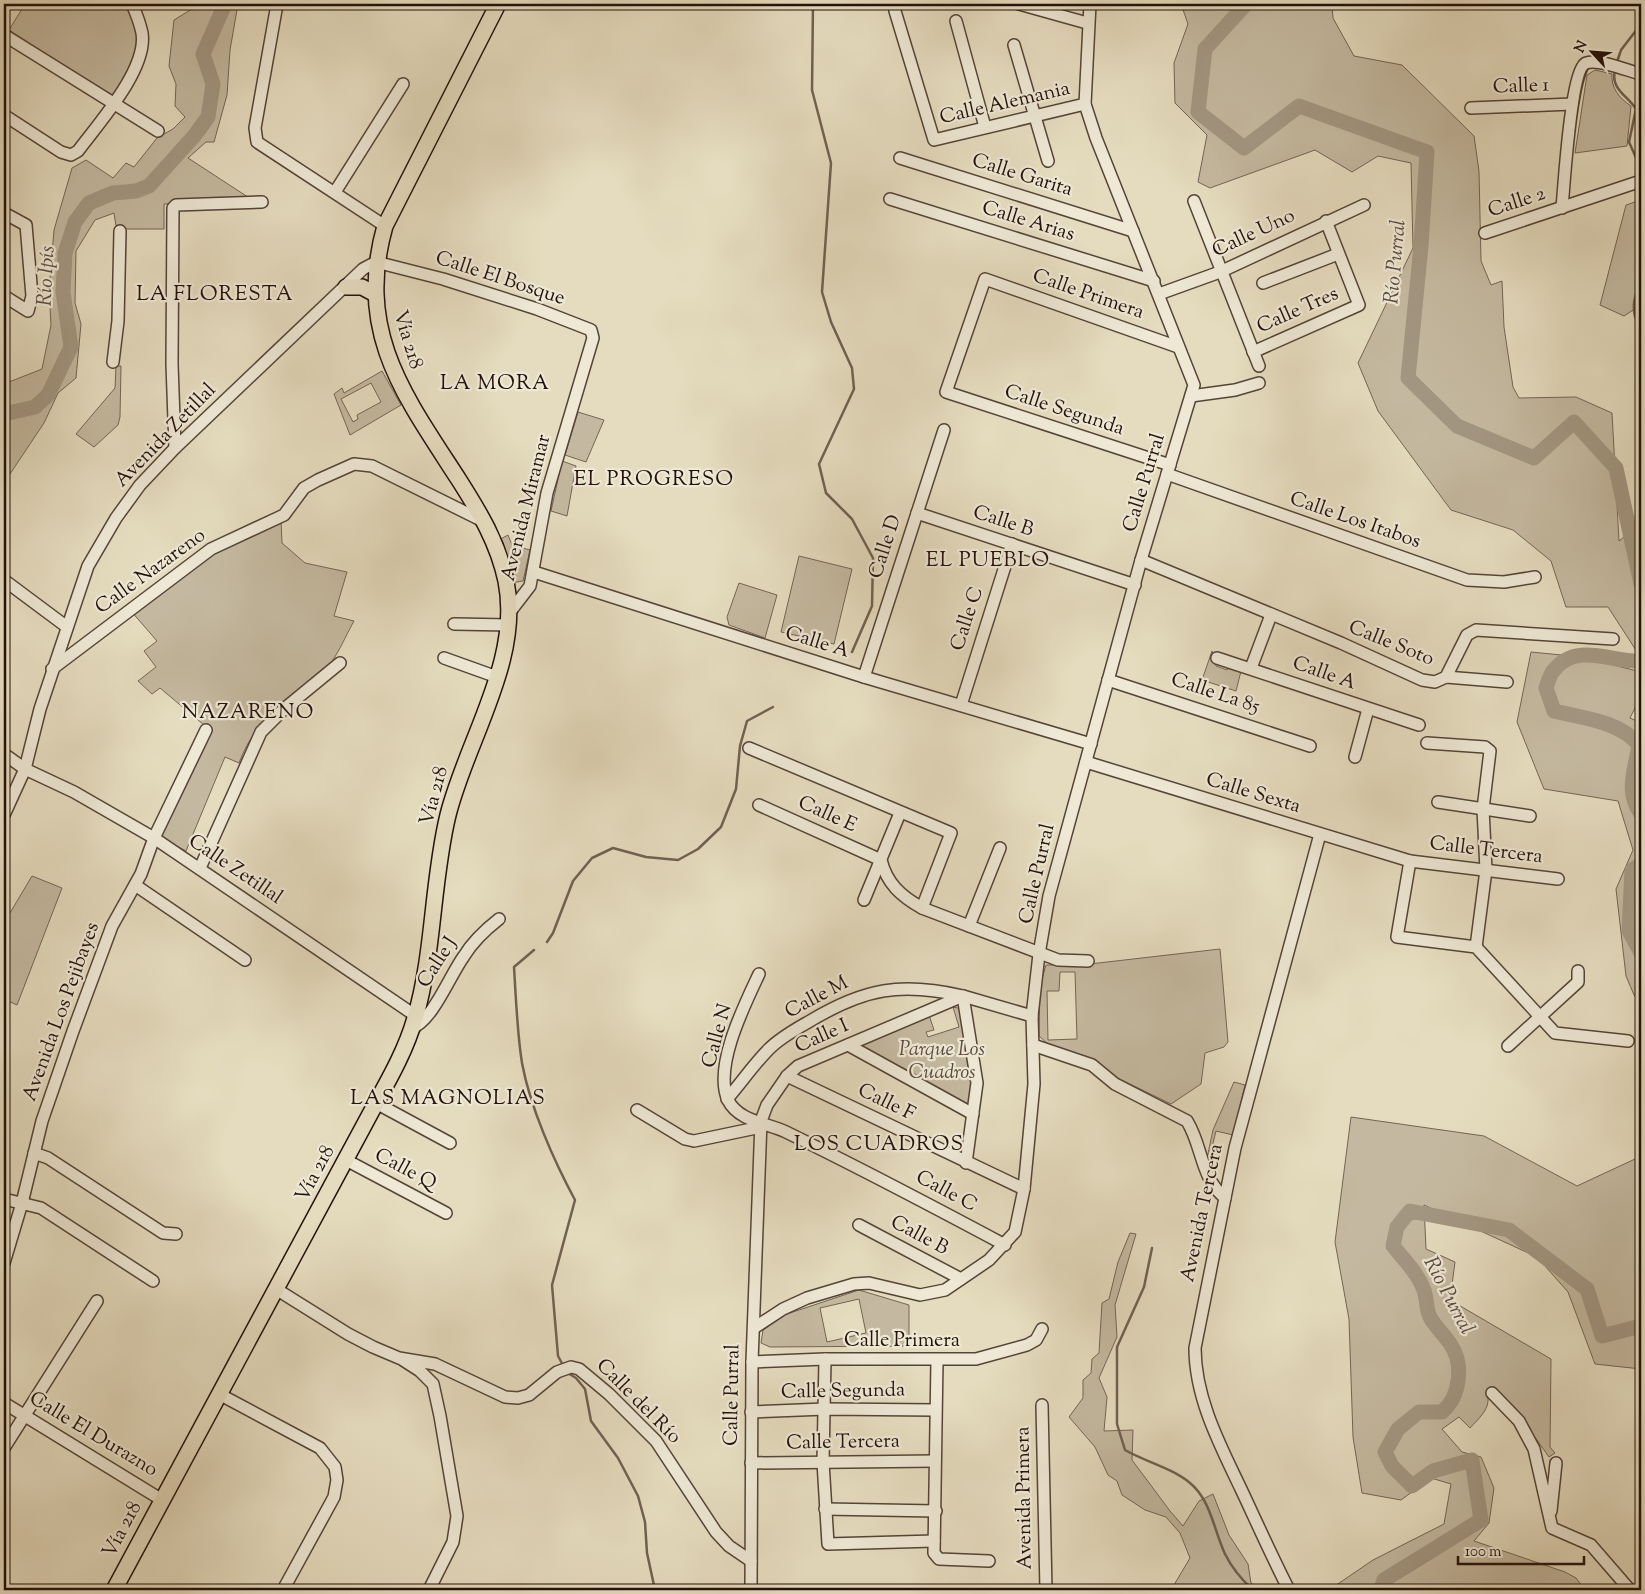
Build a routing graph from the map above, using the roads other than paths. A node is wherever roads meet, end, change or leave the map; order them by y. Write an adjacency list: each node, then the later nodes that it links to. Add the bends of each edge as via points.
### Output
1 (132, 4): 13 (street, via 142,35 141,50 132,73)
2 (498, 4): 32 (main road, Vía 218)
3 (1019, 4): 8 (street)
4 (1090, 4): 8 (street, Calle Purral)
5 (276, 10): 24 (street, via 255,128 257,142)
6 (895, 11): 19 (street, Calle Alemania, via 934,140)
7 (956, 21): 19 (street)
8 (1087, 23): 14 (street, Calle Purral)
9 (4, 35): 13 (street)
10 (1014, 45): 18 (street)
11 (1641, 74): 15 (street, via 1595,61 1583,64 1579,68)
12 (403, 84): 24 (street)
13 (113, 103): 17 (street, via 78,151 71,155); 20 (street)
14 (1085, 104): 18 (street, Calle Alemania); 34 (street, Calle Purral)
15 (1572, 104): 16 (street, Calle 1); 29 (street)
16 (1471, 108)
17 (4, 115)
18 (1035, 116): 19 (street, Calle Alemania); 22 (street)
19 (985, 127)
20 (158, 131)
21 (900, 158): 34 (street, Calle Garita)
22 (1048, 161)
23 (1641, 181): 29 (street, Calle 2)
24 (335, 192): 32 (street)
25 (890, 199): 39 (street, Calle Arias)
26 (1194, 201): 38 (street)
27 (262, 202): 54 (street, via 176,205 173,208)
28 (1364, 205): 31 (street, Calle Uno)
29 (1562, 208): 35 (street, Calle 2)
30 (4, 213): 44 (street, via 26,225 32,296 28,311)
31 (1326, 221): 36 (street); 38 (street, Calle Uno)
32 (385, 226): 37 (main road, Vía 218)
33 (120, 231): 48 (street, via 118,322)
34 (1133, 231): 39 (street, Calle Purral)
35 (1485, 233)
36 (1338, 254): 40 (street); 47 (street, Calle Tres, via 1359,305)
37 (376, 262): 41 (street, Avenida Zetillal, via 363,269); 42 (main road, Vía 218); 46 (street, Calle El Bosque, via 582,325 591,330 594,338)
38 (1220, 272): 43 (street, Calle Uno); 47 (street)
39 (1154, 281): 43 (street, Calle Purral)
40 (1262, 283)
41 (346, 286): 42 (main road, via 362,287); 54 (street, Avenida Zetillal)
42 (375, 294): 57 (main road, Vía 218, via 379,326 396,378)
43 (1159, 294): 45 (street, Calle Purral)
44 (4, 296)
45 (1178, 347): 51 (street, Calle Primera, via 985,279); 52 (street, Calle Purral, via 1194,385)
46 (590, 350): 60 (street, Avenida Miramar, via 547,493)
47 (1253, 352): 49 (street)
48 (113, 362)
49 (1259, 366)
50 (1259, 383): 52 (street)
51 (946, 392): 55 (street, Calle Segunda)
52 (1191, 396): 55 (street, Calle Purral)
53 (944, 430): 56 (street, Calle D)
54 (175, 448): 67 (street, Avenida Zetillal, via 140,485 113,523 88,566)
55 (1169, 470): 59 (street, Calle Purral); 61 (street, Calle Los Itabos, via 1467,580 1504,582)
56 (917, 513): 58 (street, Calle B); 75 (street, Calle D)
57 (486, 522): 65 (main road, Vía 218, via 506,582); 73 (street, Calle Nazareno, via 372,466 354,464 304,488 284,515 211,549)
58 (1012, 544): 63 (street, Calle B); 79 (street, Calle C)
59 (1142, 560): 63 (street, Calle Purral); 64 (street, Calle Soto)
60 (534, 572): 65 (street, Avenida Miramar); 75 (street, Calle A)
61 (1535, 576)
62 (4, 580): 67 (street)
63 (1135, 584): 77 (street, Calle Purral)
64 (1271, 615): 72 (street); 76 (street, Calle Soto, via 1422,680 1436,682)
65 (510, 619): 66 (street); 74 (main road, Vía 218)
66 (454, 624)
67 (67, 627): 73 (street, Avenida Zetillal)
68 (1613, 639): 76 (street, Calle Soto, via 1476,630 1467,635)
69 (444, 658): 74 (street)
70 (1218, 658): 72 (street, Calle A)
71 (340, 663): 103 (street, via 261,732)
72 (1250, 668): 80 (street, Calle A)
73 (52, 669): 90 (street, Avenida Zetillal)
74 (497, 677): 120 (main road, Vía 218, via 446,824)
75 (864, 677): 79 (street, Calle A)
76 (1446, 677): 78 (street)
77 (1108, 680): 84 (street, Calle Purral); 85 (street, Calle La 85)
78 (1507, 682)
79 (961, 705): 84 (street, Calle A)
80 (1368, 709): 81 (street, Calle A); 88 (street)
81 (1419, 725)
82 (206, 730): 99 (street)
83 (1427, 743): 94 (street, via 1485,747 1490,751)
84 (1091, 744): 89 (street, Calle Purral)
85 (1310, 746)
86 (749, 748): 95 (street)
87 (4, 754): 90 (street, Calle Zetillal)
88 (1356, 757)
89 (1086, 762): 98 (street, Calle Sexta); 112 (street, Calle Purral, via 1049,896)
90 (25, 769): 91 (street, Avenida Zetillal); 99 (street, Calle Zetillal, via 74,792)
91 (7, 801): 96 (street, Avenida Zetillal)
92 (1438, 802): 94 (street)
93 (759, 805): 101 (street, Calle E)
94 (1483, 809): 97 (street); 104 (street)
95 (900, 813): 101 (street); 108 (street, via 951,833)
96 (4, 814)
97 (1530, 816)
98 (1320, 834): 102 (street, Calle Sexta); 136 (street, Avenida Tercera, via 1247,1100)
99 (154, 838): 103 (street, Calle Zetillal); 106 (street, Avenida Los Pejibayes)
100 (1000, 848): 110 (street)
101 (881, 860): 107 (street); 108 (street, via 894,887)
102 (1410, 861): 104 (street, Calle Tercera); 111 (street, via 1397,937)
103 (200, 868): 120 (street, Calle Zetillal)
104 (1486, 870): 105 (street, Calle Tercera); 111 (street)
105 (1558, 879)
106 (135, 885): 113 (street); 132 (street, Avenida Los Pejibayes, via 112,926 42,1121)
107 (864, 900)
108 (922, 908): 110 (street)
109 (499, 919): 120 (street, Calle J, via 465,954 425,1020)
110 (969, 926): 112 (street)
111 (1476, 947): 119 (street)
112 (1039, 954): 114 (street, via 1058,960); 118 (street, Calle Purral)
113 (245, 960)
114 (1088, 961)
115 (1578, 971): 119 (street, via 1578,982)
116 (759, 974): 126 (street, Calle N, via 727,1057)
117 (963, 996): 118 (street); 123 (street, Calle I); 126 (street, Calle M, via 929,988 880,990 857,996 784,1037 769,1049); 129 (street, via 977,1083)
118 (1032, 1016): 122 (street, Calle Purral)
119 (1540, 1019): 121 (street, via 1555,1033); 124 (street)
120 (414, 1022): 127 (main road, Vía 218)
121 (1628, 1041)
122 (1033, 1044): 135 (street, Calle Purral, via 1034,1084); 136 (street, via 1092,1065 1115,1084 1187,1121 1208,1179)
123 (848, 1045): 125 (street, Calle I, via 798,1066); 129 (street)
124 (1508, 1046)
125 (787, 1076): 130 (street, Calle I, via 767,1105); 134 (street, Calle F)
126 (727, 1099): 130 (street, Calle N, via 743,1116)
127 (376, 1103): 131 (street); 133 (main road, Vía 218)
128 (637, 1110): 130 (street, via 685,1139 694,1141)
129 (973, 1114): 134 (street)
130 (761, 1124): 142 (street, Calle C, via 881,1179); 148 (street, Calle I)
131 (450, 1142)
132 (34, 1154): 138 (street, Avenida Los Pejibayes); 141 (street, via 48,1158 163,1233)
133 (346, 1160): 139 (street, Calle Q); 146 (main road, Vía 218)
134 (966, 1162): 135 (street, Calle F)
135 (1024, 1189): 142 (street, Calle Purral, via 1015,1232)
136 (1224, 1198): 179 (street, Avenida Tercera, via 1196,1337 1196,1374 1225,1456)
137 (4, 1199): 138 (street)
138 (22, 1203): 143 (street, Avenida Los Pejibayes); 145 (street, via 41,1208)
139 (446, 1213)
140 (859, 1225): 144 (street, Calle B)
141 (176, 1234)
142 (1004, 1245): 144 (street, Calle Purral)
143 (4, 1263)
144 (961, 1279): 148 (street, Calle Purral, via 945,1290 920,1295 869,1283 854,1284 807,1298)
145 (152, 1281)
146 (276, 1289): 150 (street, Calle del Río, via 348,1334); 155 (main road, Vía 218)
147 (97, 1302): 161 (street)
148 (754, 1328): 153 (street, Calle Purral)
149 (1042, 1329): 152 (street, Calle Primera, via 1036,1340 1003,1354 976,1359)
150 (399, 1358): 173 (street, Calle del Río, via 435,1364 505,1397 518,1398 529,1395 557,1372 571,1367 579,1369 656,1441 716,1532); 176 (street, via 433,1384 456,1502 453,1542)
151 (825, 1359): 152 (street, Calle Primera); 153 (street, Calle Primera); 158 (street)
152 (937, 1360): 159 (street)
153 (752, 1362): 160 (street, Calle Purral)
154 (1492, 1393): 170 (street, via 1519,1421 1534,1449)
155 (219, 1394): 167 (main road, Vía 218); 175 (street, via 320,1448 335,1467 334,1497)
156 (4, 1403): 161 (street, Calle El Durazno)
157 (1042, 1405): 178 (street, Avenida Primera)
158 (825, 1409): 159 (street, Calle Segunda); 160 (street, Calle Segunda); 164 (street)
159 (935, 1410): 163 (street)
160 (751, 1412): 165 (street, Calle Purral)
161 (24, 1415): 162 (street); 167 (street, Calle El Durazno)
162 (4, 1448)
163 (935, 1461): 164 (street, Calle Tercera); 169 (street)
164 (824, 1462): 165 (street, Calle Tercera); 168 (street)
165 (751, 1463): 173 (street, Calle Purral)
166 (1556, 1464): 170 (street)
167 (162, 1500): 174 (main road, Vía 218)
168 (825, 1509): 169 (street); 171 (street, via 828,1544)
169 (936, 1511): 171 (street)
170 (1550, 1520): 180 (street, via 1552,1528 1596,1550)
171 (934, 1542): 172 (street, via 934,1553 939,1559)
172 (989, 1560)
173 (751, 1561): 177 (street, Calle Purral)
174 (114, 1590)
175 (283, 1590)
176 (429, 1590)
177 (751, 1590)
178 (1046, 1590)
179 (1289, 1590)
180 (1630, 1590)

